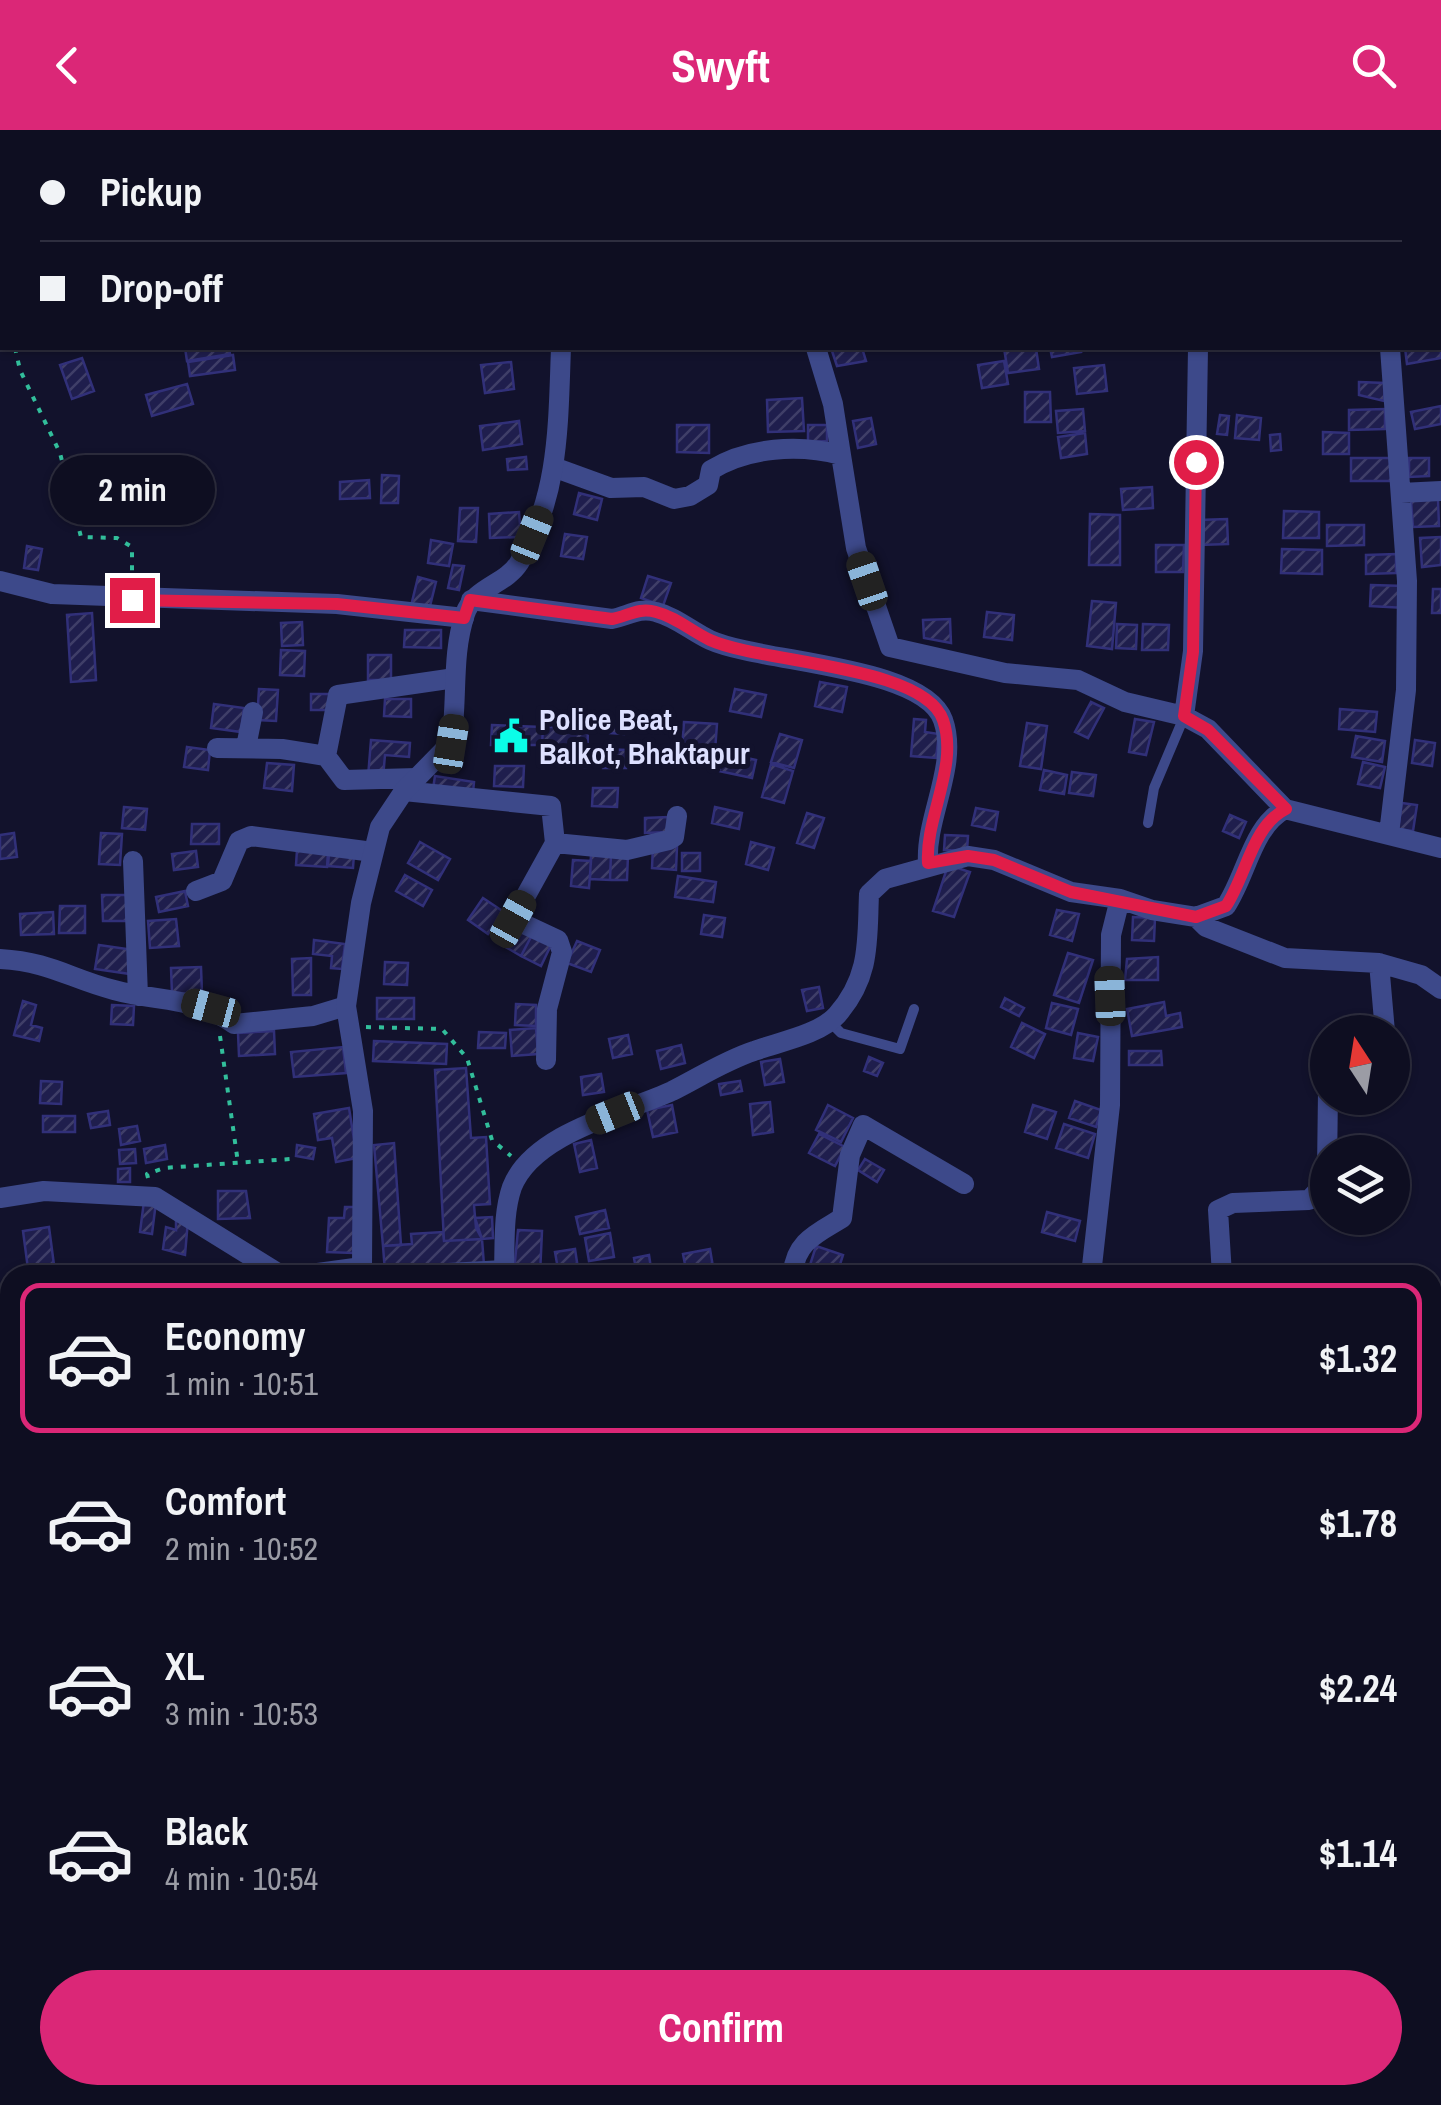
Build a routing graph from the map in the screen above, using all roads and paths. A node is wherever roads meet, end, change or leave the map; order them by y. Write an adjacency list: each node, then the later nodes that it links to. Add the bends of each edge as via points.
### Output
1 (16, 350): 11 (path, via 60,453 81,537 117,538 132,547)
2 (561, 350): 7 (street)
3 (817, 350): 6 (street)
4 (1198, 350): 15 (street, via 1193,652)
5 (1390, 350): 9 (street)
6 (841, 455): 7 (street, via 788,449 732,457 711,470 708,485 674,498 644,487 612,488); 15 (street, via 856,548 890,648 1005,673 1078,680 1125,702)
7 (556, 468): 12 (street, via 518,564)
8 (1441, 492): 9 (street)
9 (1401, 493): 23 (street, via 1406,690)
10 (0, 581): 11 (street, via 52,594)
11 (132, 600): 12 (street)
12 (467, 609): 13 (street); 28 (street, via 612,619 656,612 710,640 917,692 942,718 946,736)
13 (456, 678): 18 (street, via 338,695); 19 (street, via 451,744)
14 (252, 712): 16 (street)
15 (1184, 716): 20 (street, via 1208,730); 22 (lane, via 1154,788)
16 (246, 747): 17 (street); 18 (street)
17 (216, 748)
18 (326, 756): 19 (street, via 344,780)
19 (410, 785): 24 (street, via 551,806); 26 (street, via 380,826)
20 (1286, 809): 23 (street); 31 (street, via 1260,828 1226,906)
21 (677, 816): 24 (street, via 674,837 627,850)
22 (1148, 822)
23 (1390, 834): 25 (street)
24 (555, 844): 41 (street, via 513,919 558,940 562,952 547,1009)
25 (1441, 848)
26 (373, 852): 29 (street, via 250,836 239,841 222,881); 39 (street)
27 (133, 862): 35 (street)
28 (928, 863): 30 (street, via 968,856 994,860 1062,889); 40 (street, via 874,884 868,960)
29 (196, 891)
30 (1120, 899): 31 (street); 53 (street, via 1111,935 1110,1105)
31 (1196, 917): 33 (street, via 1206,928 1285,958)
32 (0, 959): 35 (street, via 35,961)
33 (1379, 963): 34 (street, via 1421,974); 38 (street)
34 (1441, 989)
35 (138, 996): 37 (street)
36 (914, 1009): 40 (lane, via 900,1049 841,1033)
37 (216, 1011): 39 (street, via 234,1024); 45 (path)
38 (1384, 1015)
39 (348, 1016): 43 (path, via 442,1029 466,1058 492,1140 510,1156); 50 (street, via 363,1111)
40 (830, 1021): 43 (street, via 715,1064)
41 (546, 1060)
42 (1327, 1115): 54 (street, via 1324,1184 1309,1200 1233,1203 1218,1210)
43 (536, 1155): 51 (street, via 513,1185)
44 (290, 1159): 45 (path)
45 (238, 1163): 47 (path, via 147,1174)
46 (964, 1184): 52 (street, via 863,1125 850,1155 842,1218 807,1238)
47 (155, 1196): 48 (street, via 44,1192); 49 (street)
48 (0, 1198)
49 (265, 1265)
50 (370, 1265)
51 (504, 1265)
52 (797, 1265)
53 (1092, 1265)
54 (1221, 1265)

